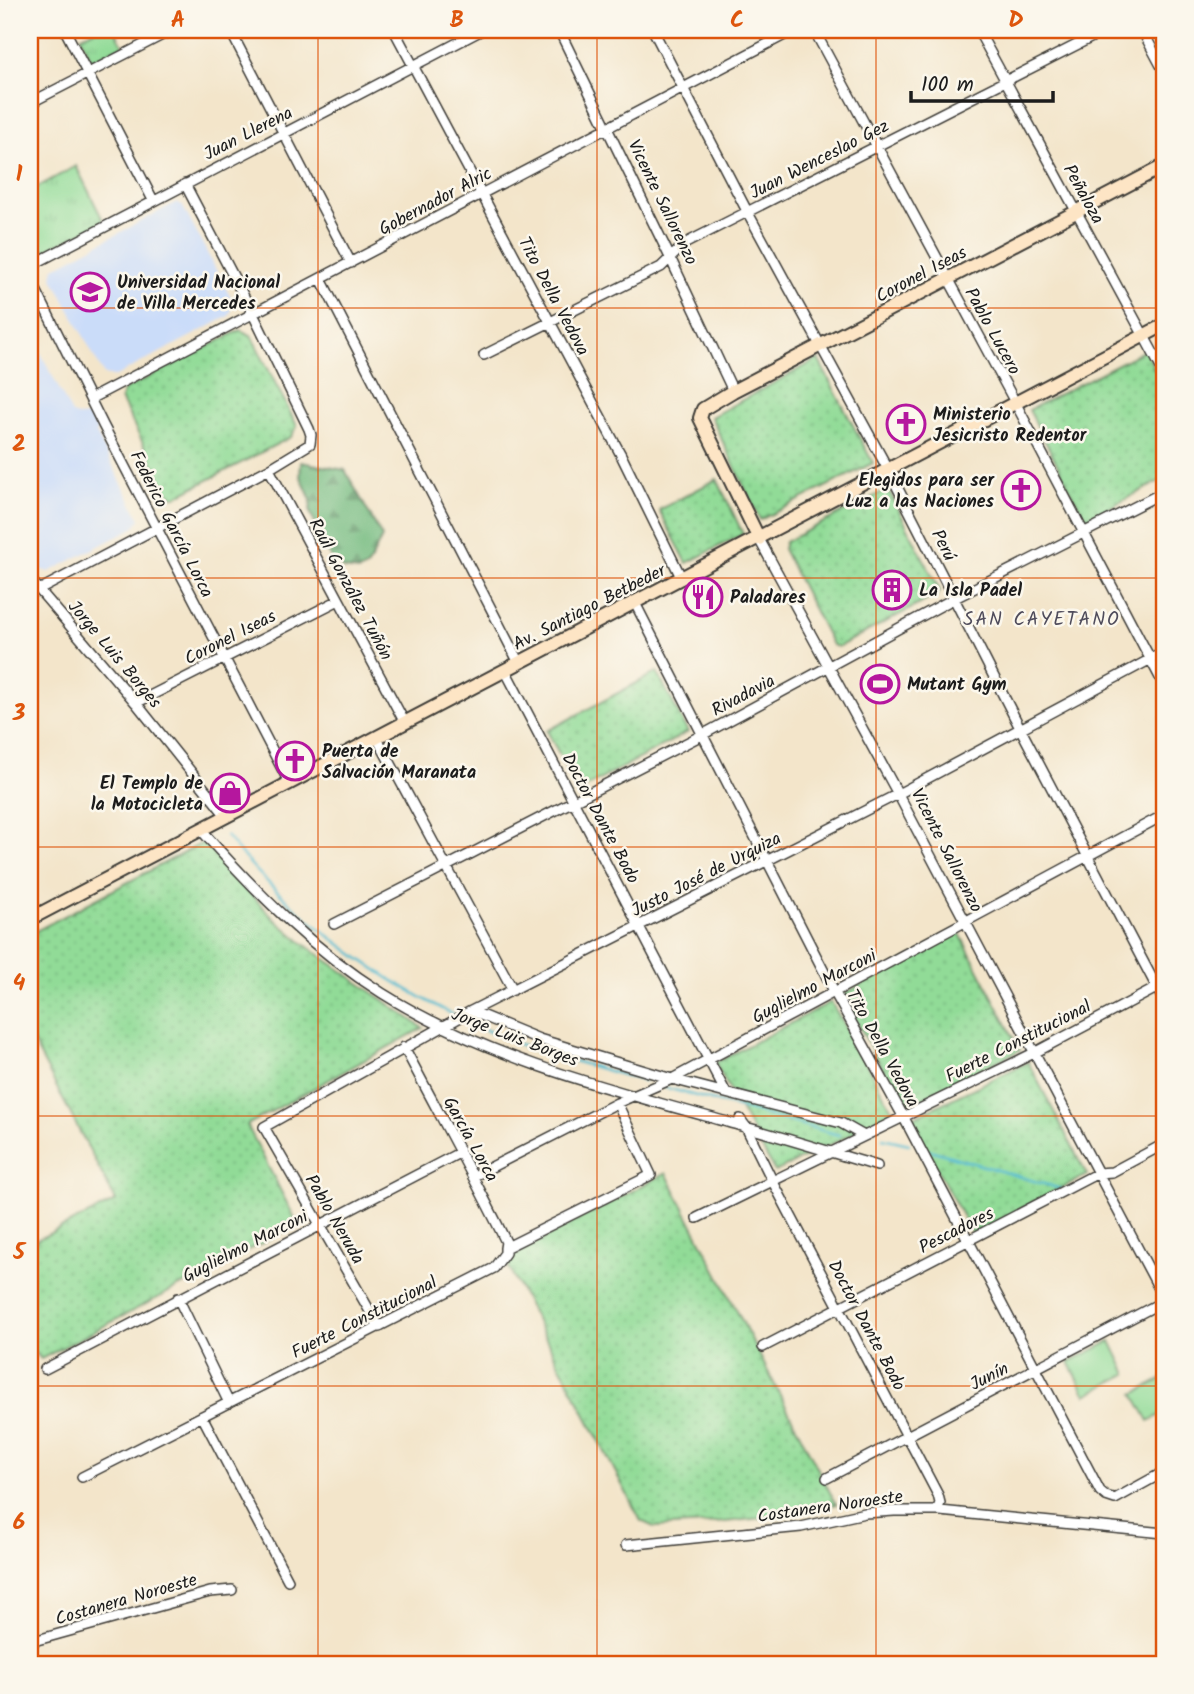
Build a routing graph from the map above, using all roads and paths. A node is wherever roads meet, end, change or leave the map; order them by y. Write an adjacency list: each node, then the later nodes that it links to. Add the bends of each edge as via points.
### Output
1 (65, 30): 15 (street)
2 (172, 30): 15 (street)
3 (230, 30): 20 (street)
4 (394, 30): 13 (street, Tito Della Vedova)
5 (482, 30): 13 (street, Juan Llerena)
6 (559, 30): 19 (street, Vicente Sallorenzo)
7 (653, 30): 17 (street, Perú)
8 (794, 30): 17 (street, Gobernador Alric)
9 (814, 30): 21 (street, Pablo Lucero)
10 (978, 30): 16 (street, Peñaloza)
11 (1106, 30): 16 (street, Juan Wenceslao Gez)
12 (1142, 30): 14 (street)
13 (414, 65): 20 (street, Juan Llerena); 24 (street, Tito Della Vedova)
14 (1164, 71)
15 (86, 73): 18 (street); 25 (street)
16 (1005, 82): 21 (street, Juan Wenceslao Gez); 26 (street, Peñaloza)
17 (684, 87): 19 (street, Gobernador Alric); 27 (street, Perú)
18 (30, 103)
19 (608, 127): 24 (street, Gobernador Alric); 28 (street, Vicente Sallorenzo)
20 (284, 132): 23 (street, Juan Llerena); 29 (street)
21 (876, 147): 27 (street, Juan Wenceslao Gez); 33 (street, Pablo Lucero)
22 (1164, 166): 26 (main road, Coronel Iseas)
23 (185, 184): 25 (street, Juan Llerena); 34 (street)
24 (481, 194): 29 (street, Gobernador Alric); 35 (street, Tito Della Vedova)
25 (153, 200): 30 (street, Juan Llerena)
26 (1076, 212): 33 (main road, Coronel Iseas); 37 (street, Peñaloza)
27 (748, 213): 28 (street, Juan Wenceslao Gez, via 686,243); 38 (street, Perú)
28 (671, 258): 35 (street, Juan Wenceslao Gez); 41 (street, Vicente Sallorenzo)
29 (351, 263): 32 (street, Gobernador Alric)
30 (30, 266)
31 (30, 278): 42 (street, Federico García Lorca)
32 (321, 279): 34 (street, Gobernador Alric); 60 (street)
33 (947, 280): 38 (main road, Coronel Iseas); 43 (street, Pablo Lucero)
34 (253, 314): 42 (street, Gobernador Alric); 45 (street, via 311,435 310,444)
35 (551, 323): 39 (street, Juan Wenceslao Gez); 52 (street, Tito Della Vedova)
36 (1164, 325): 37 (main road, Av. Santiago Betbeder)
37 (1144, 335): 40 (street, Peñaloza); 43 (main road, Av. Santiago Betbeder)
38 (821, 345): 41 (main road, Coronel Iseas); 46 (street, Perú)
39 (484, 355)
40 (1164, 373)
41 (733, 391): 44 (main road, Coronel Iseas, via 703,409)
42 (90, 398): 48 (street, Federico García Lorca)
43 (1016, 404): 46 (main road, Av. Santiago Betbeder); 49 (street, Pablo Lucero)
44 (700, 418): 50 (main road, Vicente Sallorenzo)
45 (269, 469): 48 (street); 55 (street, Raúl González Tuñón)
46 (889, 471): 50 (main road, Av. Santiago Betbeder); 54 (street, Perú)
47 (1164, 492): 49 (street, Rivadavia)
48 (156, 529): 53 (street); 59 (street, Federico García Lorca)
49 (1084, 533): 54 (street, Rivadavia); 58 (street, Pablo Lucero)
50 (759, 539): 52 (main road, Av. Santiago Betbeder); 61 (street, Vicente Sallorenzo)
51 (30, 579): 53 (street, Jorge Luis Borges)
52 (682, 579): 56 (main road, Av. Santiago Betbeder)
53 (39, 590): 64 (street, Jorge Luis Borges)
54 (953, 599): 61 (street, Rivadavia); 66 (street, Perú)
55 (339, 600): 59 (street, Coronel Iseas); 65 (street, Raúl González Tuñón)
56 (635, 603): 60 (main road, Av. Santiago Betbeder); 67 (street, Tito Della Vedova)
57 (1164, 652): 58 (street, Justo José de Urquiza)
58 (1150, 659): 63 (street, Pablo Lucero); 66 (street, Justo José de Urquiza)
59 (225, 660): 64 (street, Coronel Iseas); 69 (street, Federico García Lorca)
60 (519, 663): 62 (main road, Av. Santiago Betbeder)
61 (828, 667): 67 (street, Rivadavia); 70 (street, Vicente Sallorenzo)
62 (505, 670): 65 (main road, Av. Santiago Betbeder); 71 (street, Doctor Dante Bodo)
63 (1164, 685)
64 (136, 703): 73 (street, Jorge Luis Borges)
65 (405, 723): 68 (main road, Av. Santiago Betbeder)
66 (1020, 728): 70 (street, Justo José de Urquiza); 75 (street, Perú)
67 (702, 735): 71 (street, Rivadavia); 76 (street, Tito Della Vedova)
68 (377, 738): 69 (main road, Av. Santiago Betbeder); 77 (street)
69 (290, 784): 73 (main road, Av. Santiago Betbeder)
70 (898, 794): 76 (street, Justo José de Urquiza); 79 (street, Vicente Sallorenzo)
71 (574, 800): 77 (street, Rivadavia); 81 (street, Doctor Dante Bodo)
72 (1164, 815): 75 (street, Guglielmo Marconi)
73 (227, 817): 74 (main road, Av. Santiago Betbeder)
74 (201, 830): 78 (main road, Av. Santiago Betbeder); 87 (street, Jorge Luis Borges, via 256,892 332,958)
75 (1089, 856): 79 (street, Guglielmo Marconi); 82 (street, Perú)
76 (767, 861): 81 (street, Justo José de Urquiza); 84 (street, Tito Della Vedova)
77 (446, 866): 80 (street, Rivadavia); 83 (street)
78 (30, 919)
79 (964, 923): 84 (street, Guglielmo Marconi); 89 (street, Vicente Sallorenzo)
80 (334, 924)
81 (640, 925): 83 (street, Justo José de Urquiza); 90 (street, Doctor Dante Bodo)
82 (1161, 986): 85 (street, Perú); 89 (street, Fuerte Constitucional)
83 (513, 990): 86 (street, Justo José de Urquiza)
84 (835, 993): 90 (street, Guglielmo Marconi); 95 (street, Tito Della Vedova)
85 (1164, 1001)
86 (471, 1011): 87 (street, Justo José de Urquiza); 91 (street, Jorge Luis Borges, via 539,1039)
87 (442, 1027): 88 (street, Justo José de Urquiza); 93 (street, Jorge Luis Borges)
88 (404, 1047): 97 (street, Justo José de Urquiza); 102 (street, García Lorca)
89 (1034, 1053): 95 (street, Fuerte Constitucional); 104 (street, Vicente Sallorenzo)
90 (708, 1060): 91 (street, Guglielmo Marconi); 92 (street, Doctor Dante Bodo)
91 (672, 1079): 92 (street, Jorge Luis Borges); 93 (street, Guglielmo Marconi)
92 (726, 1093): 99 (street, Jorge Luis Borges, via 841,1123)
93 (634, 1097): 94 (street, Guglielmo Marconi); 98 (street, Jorge Luis Borges)
94 (617, 1103): 105 (street, Guglielmo Marconi); 110 (street, Fuerte Constitucional, via 651,1175)
95 (903, 1116): 99 (street, Fuerte Constitucional); 109 (street, Tito Della Vedova)
96 (740, 1119): 98 (street, Doctor Dante Bodo)
97 (264, 1127): 108 (street, Pablo Neruda)
98 (746, 1127): 101 (street, Jorge Luis Borges); 106 (street, Doctor Dante Bodo)
99 (864, 1136): 101 (street, Fuerte Constitucional)
100 (1164, 1144): 104 (street, Pescadores, via 1112,1172)
101 (831, 1152): 103 (street, Jorge Luis Borges); 106 (street, Fuerte Constitucional)
102 (459, 1153): 105 (street, García Lorca); 108 (street, Guglielmo Marconi)
103 (877, 1167)
104 (1098, 1174): 109 (street, Pescadores); 112 (street, Vicente Sallorenzo)
105 (474, 1176): 110 (street, García Lorca)
106 (772, 1180): 107 (street, Fuerte Constitucional); 113 (street, Doctor Dante Bodo)
107 (697, 1218)
108 (321, 1224): 111 (street, Guglielmo Marconi); 114 (street, Pablo Neruda)
109 (968, 1241): 113 (street, Pescadores); 117 (street, Tito Della Vedova)
110 (506, 1248): 114 (street, Fuerte Constitucional, via 494,1268)
111 (178, 1298): 116 (street, Guglielmo Marconi); 118 (street)
112 (1164, 1300): 117 (street, Junín)
113 (839, 1308): 115 (street, Pescadores); 120 (street, Doctor Dante Bodo)
114 (379, 1327): 118 (street, Fuerte Constitucional)
115 (763, 1348)
116 (46, 1369)
117 (1037, 1369): 120 (street, Junín); 121 (street, Tito Della Vedova, via 1106,1496 1115,1499)
118 (229, 1403): 119 (street, Fuerte Constitucional)
119 (202, 1416): 122 (street, Fuerte Constitucional); 127 (street)
120 (908, 1436): 123 (street, Junín); 124 (street, Doctor Dante Bodo, via 939,1495)
121 (1164, 1472)
122 (82, 1477)
123 (827, 1478)
124 (937, 1511): 125 (street, Costanera Noroeste); 126 (street, Costanera Noroeste, via 865,1513 801,1527)
125 (1164, 1532)
126 (626, 1545)
127 (288, 1580)
128 (232, 1590): 129 (street, Costanera Noroeste, via 209,1592)
129 (30, 1642)

